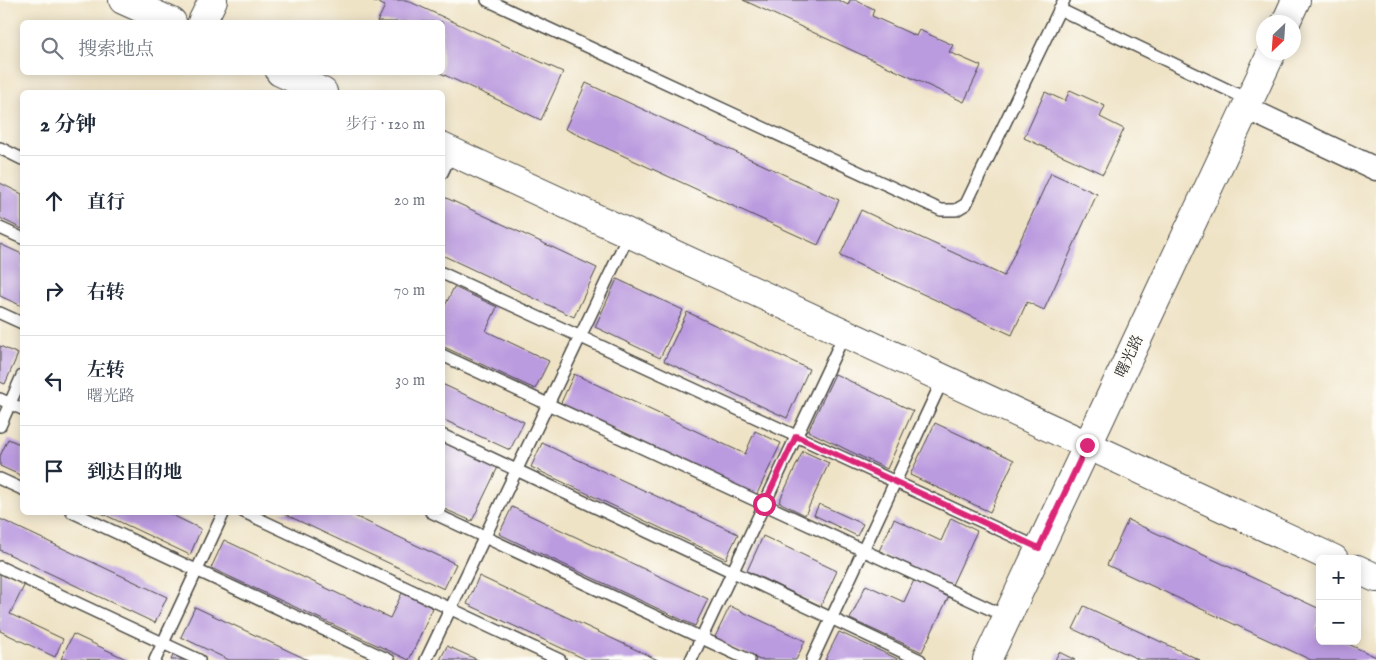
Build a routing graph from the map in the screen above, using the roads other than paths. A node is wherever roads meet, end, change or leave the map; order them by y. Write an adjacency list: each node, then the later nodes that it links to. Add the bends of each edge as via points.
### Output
1 (123, 0): 7 (street)
2 (213, 0): 8 (street)
3 (488, 0): 5 (lane, via 941,210 956,210 966,204)
4 (1296, 0): 6 (street)
5 (1061, 5): 12 (lane)
6 (1289, 15)
7 (168, 20)
8 (203, 20)
9 (1268, 60): 12 (street, 曙光路)
10 (286, 75): 11 (street)
11 (319, 90)
12 (1247, 104): 16 (street); 34 (street, 曙光路)
13 (0, 148): 15 (lane)
14 (446, 157): 18 (street)
15 (20, 158)
16 (1376, 169)
17 (0, 228): 19 (lane)
18 (629, 234): 23 (street); 24 (lane)
19 (20, 237)
20 (445, 274): 24 (lane)
21 (0, 313): 22 (lane)
22 (20, 322)
23 (844, 333): 26 (street); 32 (lane)
24 (580, 336): 29 (lane); 32 (lane)
25 (445, 356): 29 (lane)
26 (943, 378): 34 (street); 37 (lane)
27 (20, 379): 28 (lane)
28 (5, 401): 30 (lane); 31 (lane)
29 (548, 404): 35 (lane); 39 (lane)
30 (20, 408)
31 (0, 426)
32 (796, 436): 37 (lane); 39 (lane)
33 (445, 437): 35 (lane)
34 (1087, 445): 45 (street, 曙光路); 47 (street)
35 (517, 470): 44 (lane); 51 (lane)
36 (0, 479): 38 (lane)
37 (895, 482): 45 (lane); 46 (lane)
38 (20, 488)
39 (764, 504): 46 (lane); 51 (lane)
40 (78, 515): 49 (lane)
41 (223, 515): 49 (lane)
42 (250, 515): 53 (lane)
43 (437, 515): 44 (lane)
44 (484, 537): 53 (lane); 56 (lane)
45 (1039, 548): 54 (street, 曙光路)
46 (863, 550): 54 (lane); 55 (lane)
47 (1325, 555)
48 (0, 567): 57 (lane)
49 (197, 571): 57 (lane); 60 (lane)
50 (1361, 571): 52 (street)
51 (732, 572): 55 (lane); 56 (lane)
52 (1376, 578)
53 (450, 609): 61 (lane); 62 (lane)
54 (1007, 617): 67 (street, 曙光路)
55 (831, 618): 65 (lane); 66 (lane)
56 (701, 638): 63 (lane); 64 (lane)
57 (163, 643): 58 (lane); 59 (lane)
58 (155, 660)
59 (199, 660)
60 (389, 660)
61 (426, 660)
62 (560, 660)
63 (691, 660)
64 (749, 660)
65 (812, 660)
66 (920, 660)
67 (987, 660)

